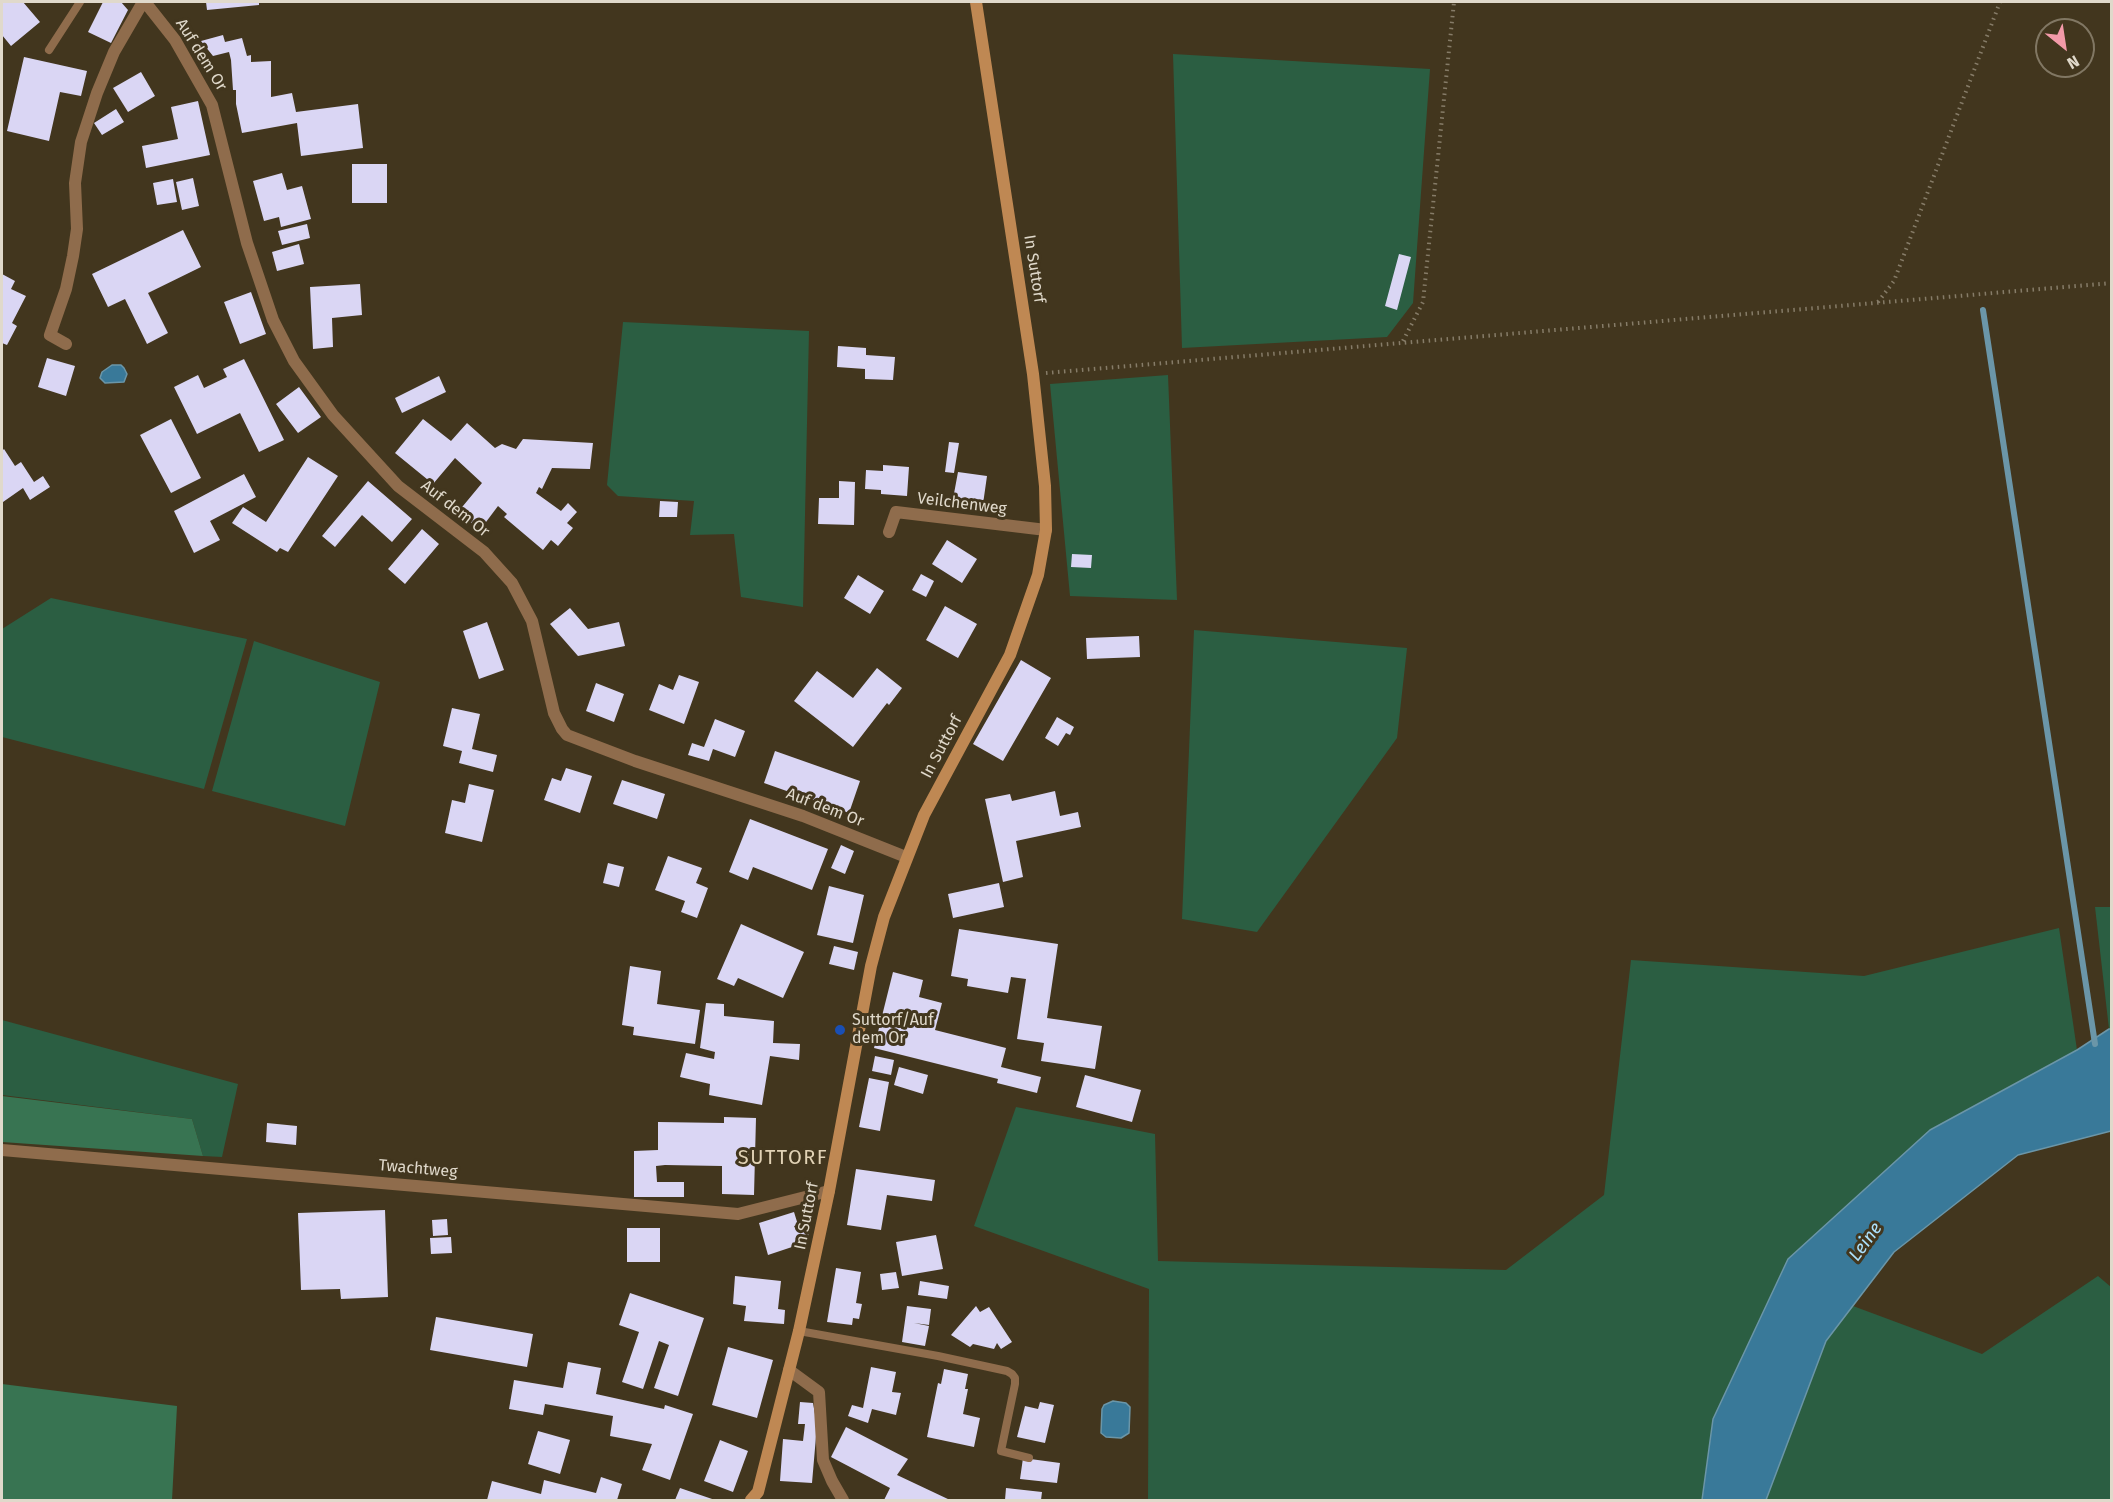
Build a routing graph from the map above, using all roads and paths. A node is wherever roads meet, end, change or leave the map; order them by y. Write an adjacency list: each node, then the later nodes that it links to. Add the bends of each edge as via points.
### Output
1 (80, 2): 6 (lane)
2 (144, 2): 10 (street, Auf dem Or, via 114,52 81,142 75,183 77,229 73,256 50,335); 14 (street, Auf dem Or, via 175,40 212,105 247,243 273,320 294,361 333,415 398,486 484,552 512,584 532,621 554,712 567,735 804,816)
3 (976, 2): 11 (main road, In Suttorf)
4 (1454, 2): 9 (path, via 1423,302)
5 (2000, 2): 8 (path, via 1894,280)
6 (49, 50)
7 (2112, 283): 8 (path)
8 (1878, 303): 9 (path)
9 (1403, 342): 11 (path)
10 (66, 344)
11 (1033, 374): 12 (main road, In Suttorf)
12 (1046, 530): 13 (street, Veilchenweg, via 896,512); 14 (main road, In Suttorf, via 1038,574 1010,655 924,815)
13 (889, 532)
14 (906, 857): 16 (main road, In Suttorf, via 871,966)
15 (2, 1150): 16 (street, Twachtweg, via 738,1214)
16 (829, 1191): 17 (main road, In Suttorf)
17 (799, 1331): 18 (main road, In Suttorf); 19 (lane, via 1007,1371 1015,1378 1015,1384 1000,1451)
18 (789, 1370): 20 (main road, In Suttorf, via 758,1492); 21 (street, via 819,1392 823,1460)
19 (1029, 1458)
20 (751, 1500)
21 (843, 1500)

